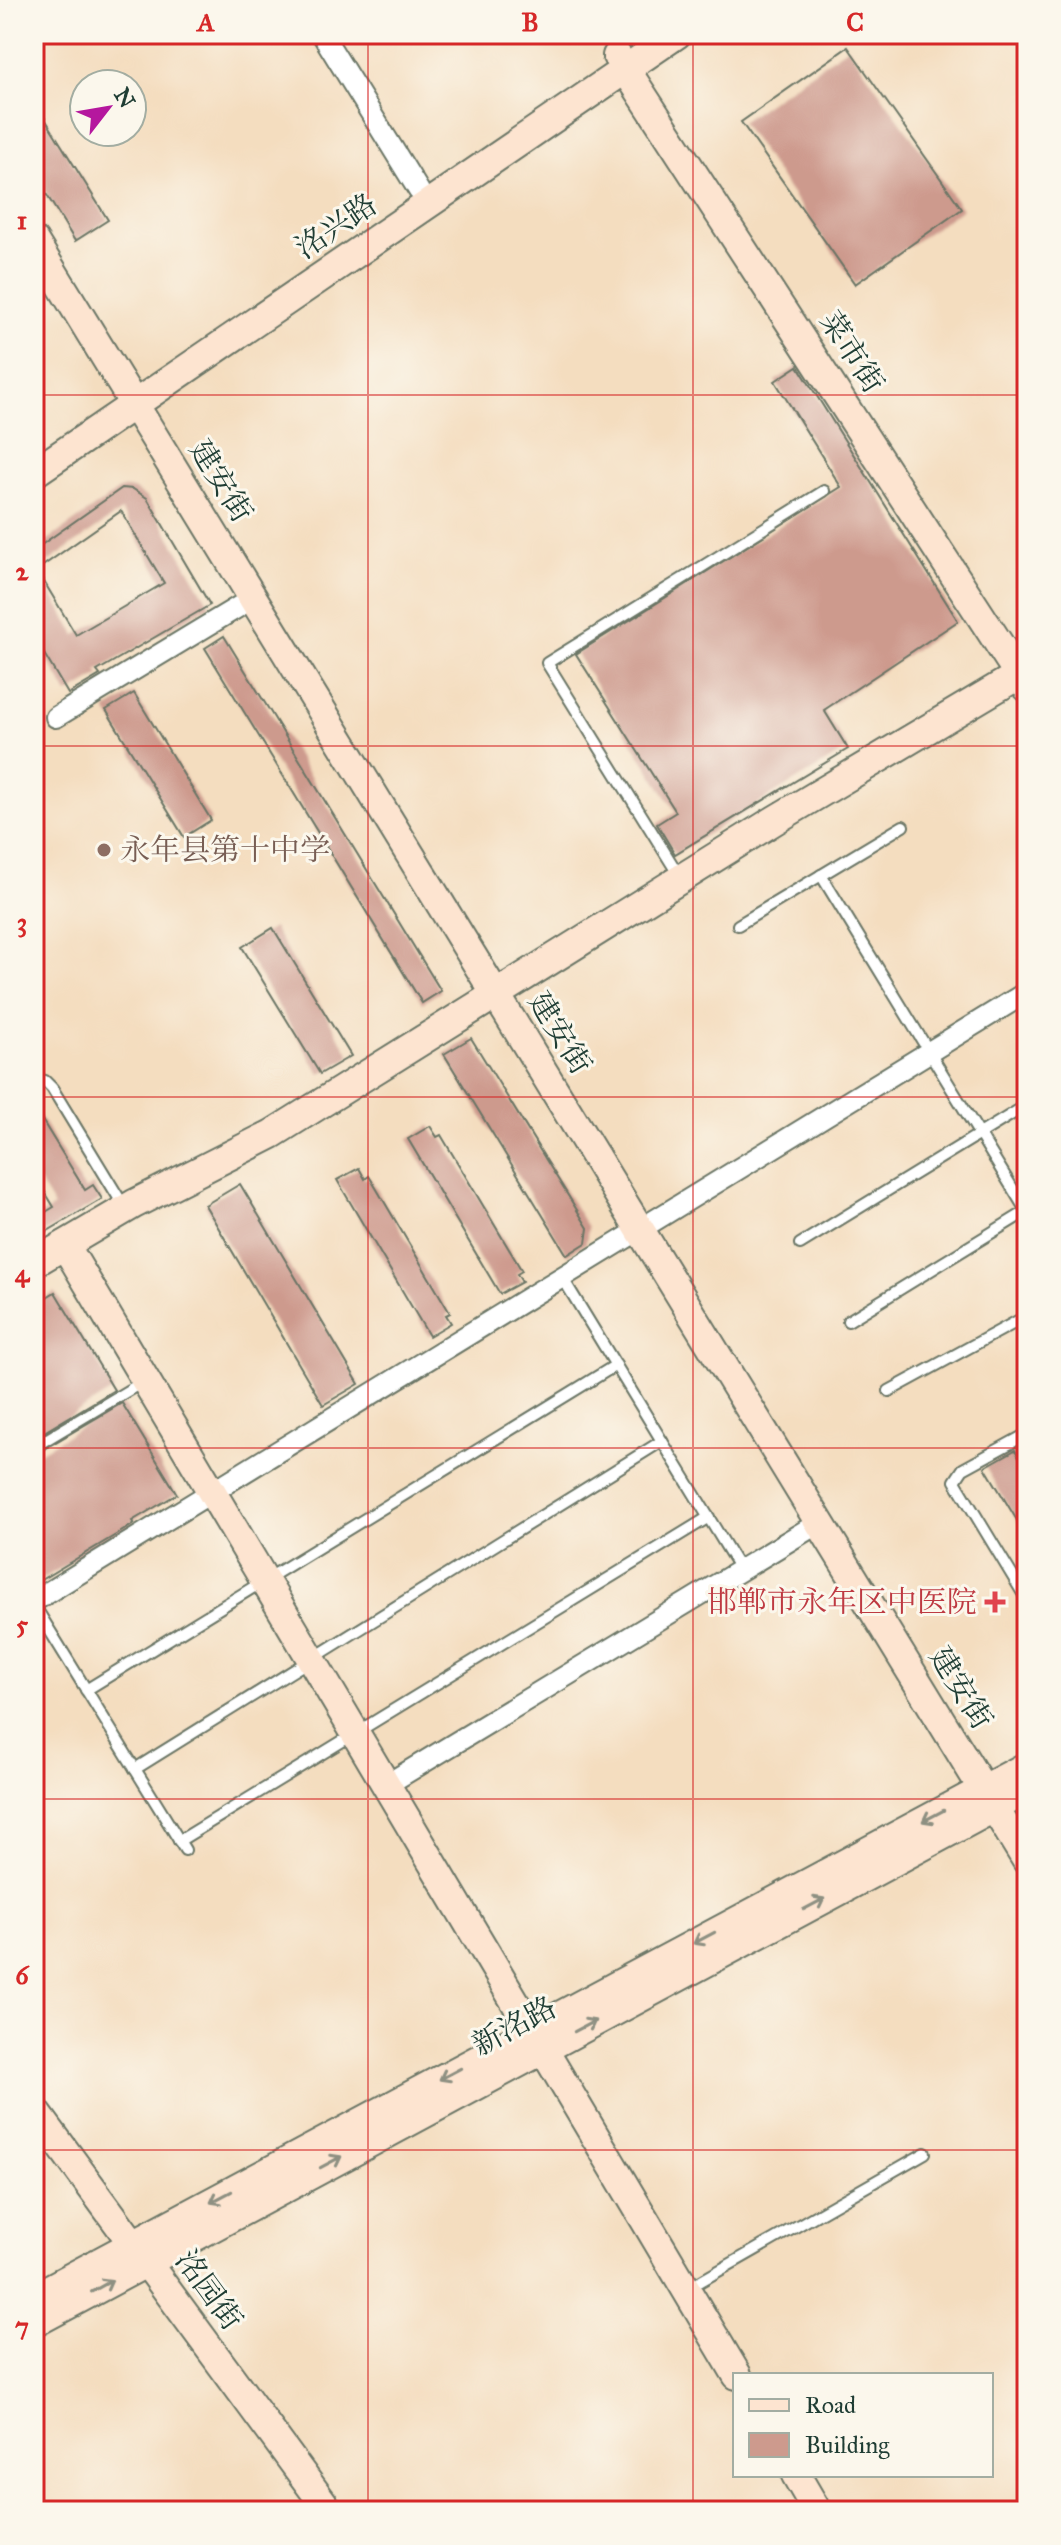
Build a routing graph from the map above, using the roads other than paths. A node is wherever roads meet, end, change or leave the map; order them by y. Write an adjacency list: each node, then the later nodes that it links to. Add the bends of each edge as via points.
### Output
1 (322, 34): 5 (street)
2 (649, 34): 4 (street, 洺兴路)
3 (677, 34): 4 (street, 洺兴路)
4 (622, 62): 5 (street, 洺兴路); 7 (street, 洺兴路); 12 (street, 菜市街)
5 (419, 191): 7 (street, 洺兴路)
6 (34, 241): 7 (street, 建安街)
7 (130, 398): 8 (street, 洺兴路); 9 (street, 洺兴路); 11 (street, 建安街)
8 (34, 454)
9 (34, 473)
10 (824, 491): 16 (lane, via 547,663)
11 (253, 598): 13 (street); 19 (street, 建安街)
12 (1024, 677): 16 (street)
13 (56, 717)
14 (903, 826): 15 (lane)
15 (821, 875): 17 (lane); 20 (lane)
16 (681, 879): 19 (street)
17 (738, 925)
18 (1027, 992): 20 (street)
19 (496, 994): 24 (street, via 272,1134); 26 (street, 建安街)
20 (929, 1052): 23 (lane); 26 (street)
21 (34, 1079): 24 (lane, via 52,1088)
22 (1027, 1105): 23 (lane)
23 (979, 1134): 25 (lane); 27 (lane)
24 (126, 1209): 28 (street)
25 (1027, 1211): 32 (lane)
26 (640, 1229): 30 (street); 41 (street, 建安街)
27 (800, 1244)
28 (65, 1245): 29 (street); 34 (street)
29 (34, 1263)
30 (562, 1277): 33 (lane); 39 (street)
31 (1027, 1316): 35 (lane)
32 (848, 1321)
33 (616, 1365): 37 (lane); 43 (lane)
34 (145, 1380): 38 (lane); 39 (street)
35 (889, 1391)
36 (1027, 1434): 44 (lane, via 963,1469 955,1481)
37 (662, 1441): 40 (lane); 46 (lane)
38 (34, 1447)
39 (212, 1492): 43 (street); 45 (street)
40 (709, 1517): 42 (lane); 48 (lane)
41 (820, 1522): 42 (street); 53 (street, 建安街)
42 (740, 1569): 51 (street)
43 (264, 1580): 46 (street); 47 (lane)
44 (1027, 1600)
45 (34, 1603): 47 (lane)
46 (311, 1659): 48 (street); 50 (lane)
47 (86, 1690): 50 (lane)
48 (355, 1733): 50 (lane, via 182,1846); 51 (street)
49 (1027, 1766): 53 (street, 新洺路)
50 (135, 1769)
51 (386, 1785): 55 (street)
52 (1027, 1790): 53 (street, 新洺路)
53 (989, 1798): 54 (street, 建安街); 55 (street, 新洺路)
54 (1027, 1861)
55 (537, 2040): 58 (street, 新洺路); 59 (street)
56 (34, 2109): 58 (street, 洺园街)
57 (925, 2153): 59 (lane)
58 (139, 2253): 60 (street, 新洺路); 61 (street, 新洺路, one-way to 58); 64 (street, 洺园街)
59 (686, 2290): 62 (street)
60 (34, 2297)
61 (34, 2323)
62 (736, 2373)
63 (797, 2477): 65 (street)
64 (329, 2511)
65 (817, 2511)

